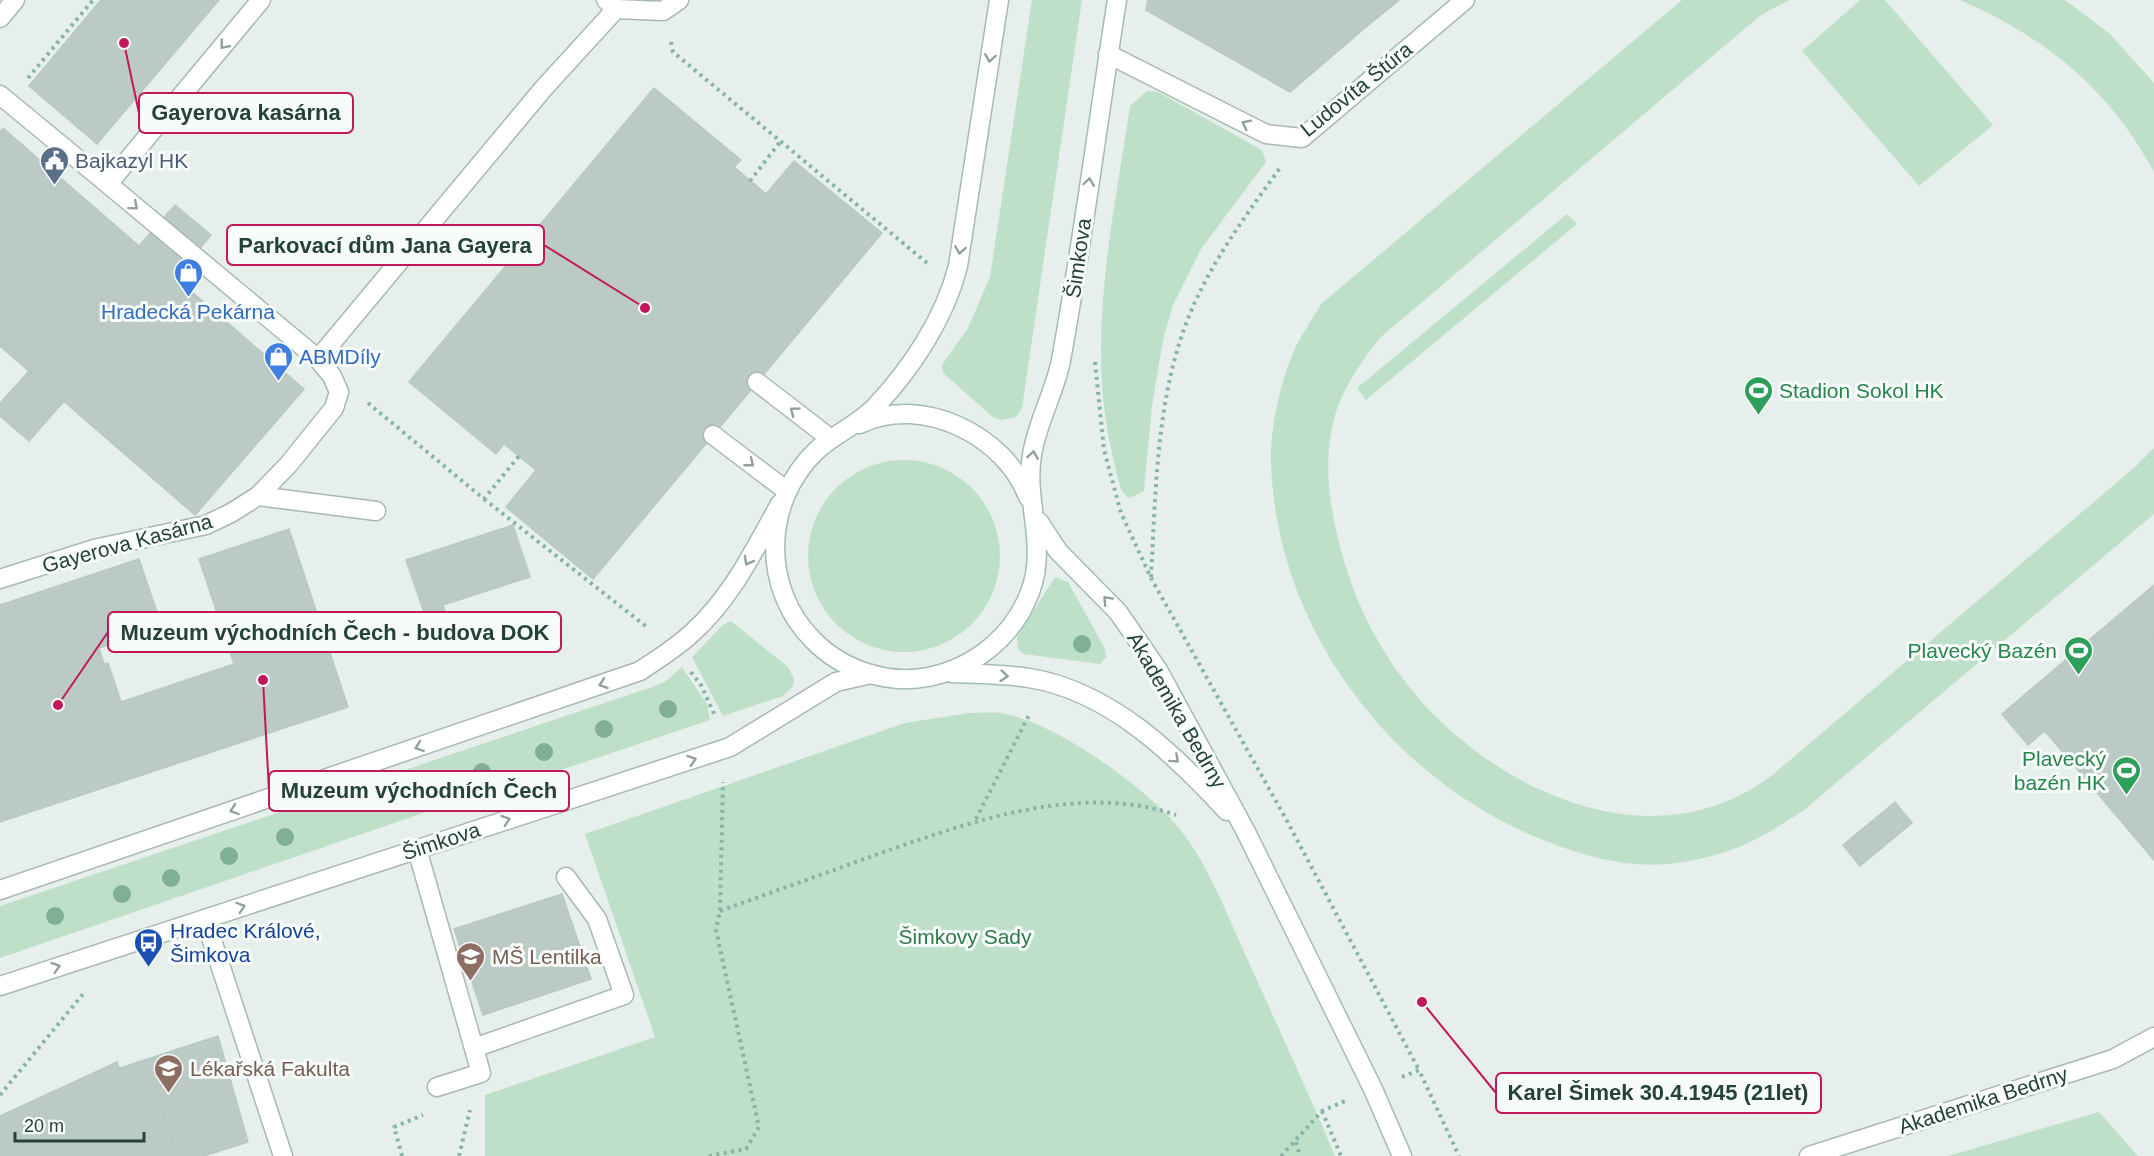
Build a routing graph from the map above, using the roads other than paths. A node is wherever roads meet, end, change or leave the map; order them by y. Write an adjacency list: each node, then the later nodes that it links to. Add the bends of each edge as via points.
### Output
1 (15, 0): 8 (street)
2 (261, 0): 11 (street, one-way to 11)
3 (679, 0): 7 (street, via 663,11)
4 (999, 0): 15 (street, Šimkova, one-way to 15, via 954,284 923,345 895,382 872,410)
5 (1116, 0): 9 (street, Šimkova)
6 (1465, 0): 9 (street, Ludovíta Štúra, one-way to 9, via 1302,138 1266,134)
7 (611, 4): 12 (street)
8 (0, 18)
9 (1108, 54): 19 (street, Šimkova, one-way to 9, via 1032,454 1060,364)
10 (4, 98): 11 (street)
11 (108, 184): 12 (street, one-way to 12)
12 (318, 359): 17 (street, Gayerova Kasárna, via 339,392 334,408)
13 (757, 382): 15 (street, one-way to 13)
14 (713, 435): 16 (street, one-way to 16)
15 (831, 439): 16 (street, Šimkova, via 797,472); 19 (street, Šimkova, via 864,422 891,416 922,416 949,422 993,447 1021,482)
16 (787, 491): 22 (street, Šimkova, via 774,542 783,596 812,640 840,661); 26 (street, Šimkova, one-way to 26, via 739,578 718,606 674,649 640,671)
17 (258, 496): 18 (street); 20 (street, Gayerova Kasárna, via 206,525 94,549)
18 (376, 511)
19 (1034, 513): 21 (street, Šimkova, via 1037,566 1016,621 974,661); 23 (street, Akademika Bedrny, one-way to 19, via 1140,642 1118,612 1045,535)
20 (0, 579)
21 (945, 673): 22 (street, Šimkova, via 897,679); 23 (street, Akademika Bedrny, one-way to 23, via 1032,679 1097,701 1164,750)
22 (871, 674): 24 (street, Šimkova, one-way to 22, via 730,747 836,682)
23 (1245, 830): 33 (street, Akademika Bedrny)
24 (417, 849): 27 (street, Šimkova, one-way to 24); 30 (street)
25 (566, 878): 30 (street, via 597,919 624,995)
26 (0, 890)
27 (205, 918): 28 (street, Šimkova, one-way to 27); 32 (street)
28 (0, 986)
29 (2154, 1037): 34 (street, Akademika Bedrny, via 2113,1059)
30 (474, 1048): 31 (street, via 482,1073)
31 (437, 1087)
32 (283, 1156)
33 (1401, 1156)
34 (1809, 1156)

